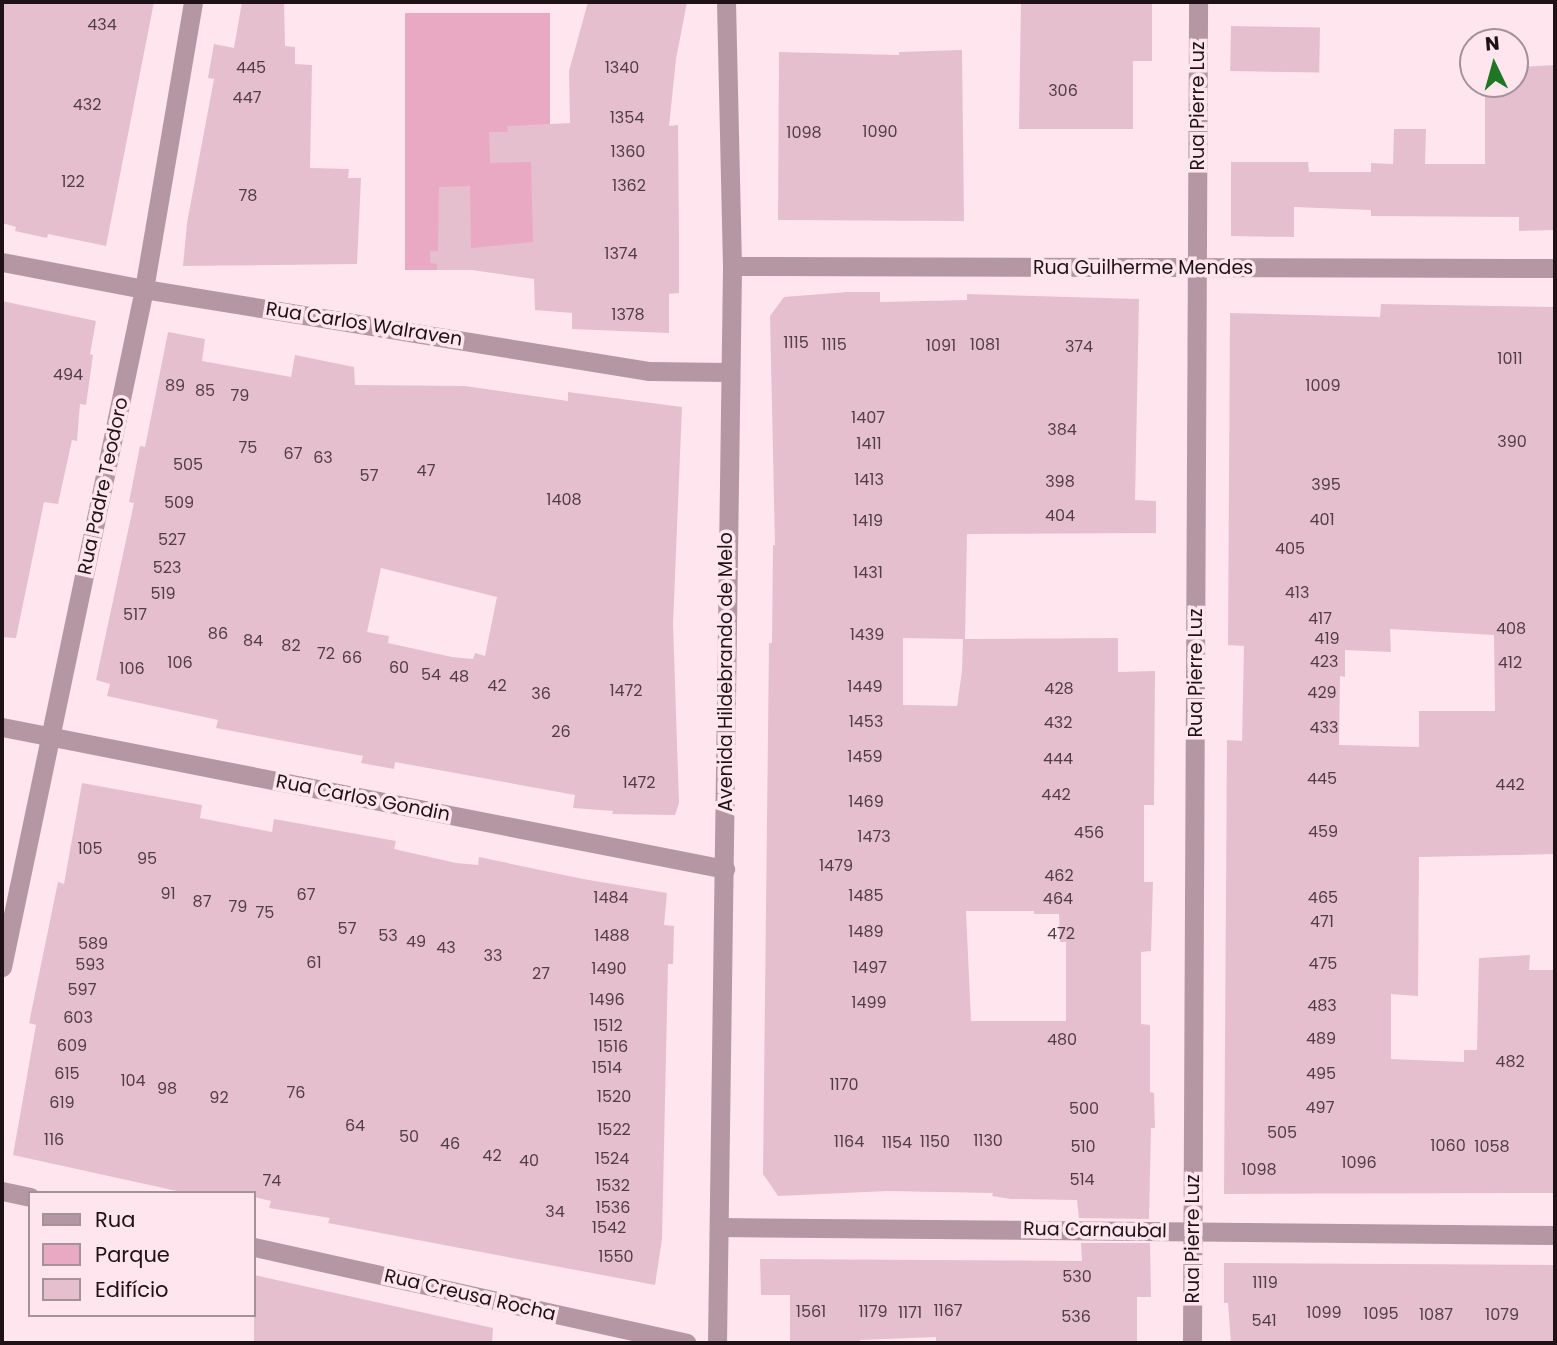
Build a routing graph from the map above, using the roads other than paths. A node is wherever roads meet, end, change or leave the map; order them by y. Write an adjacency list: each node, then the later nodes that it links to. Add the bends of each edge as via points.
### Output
1 (193, 2): 8 (street, Rua Padre Teodoro)
2 (726, 2): 5 (street, Avenida Hildebrando de Melo)
3 (1198, 2): 7 (street, Rua Pierre Luz)
4 (2, 262): 8 (street, Rua Carlos Walraven)
5 (732, 266): 7 (street, Rua Guilherme Mendes); 9 (street, Avenida Hildebrando de Melo)
6 (1555, 268): 7 (street, Rua Guilherme Mendes)
7 (1198, 269): 17 (street, Rua Pierre Luz)
8 (144, 289): 9 (street, Rua Carlos Walraven, via 649,370); 11 (street, Rua Padre Teodoro)
9 (728, 372): 12 (street, Avenida Hildebrando de Melo)
10 (2, 727): 11 (street, Rua Carlos Gondin)
11 (52, 737): 12 (street, Rua Carlos Gondin); 13 (street, Rua Padre Teodoro)
12 (725, 869): 16 (street, Avenida Hildebrando de Melo)
13 (2, 967)
14 (2, 1191): 15 (street)
15 (28, 1197)
16 (719, 1227): 17 (street, Rua Carnaubal); 21 (street, Avenida Hildebrando de Melo)
17 (1193, 1231): 18 (street, Rua Carnaubal); 22 (street, Rua Pierre Luz)
18 (1555, 1235)
19 (256, 1247): 20 (street, Rua Creusa Rocha)
20 (687, 1343)
21 (717, 1343)
22 (1192, 1343)

